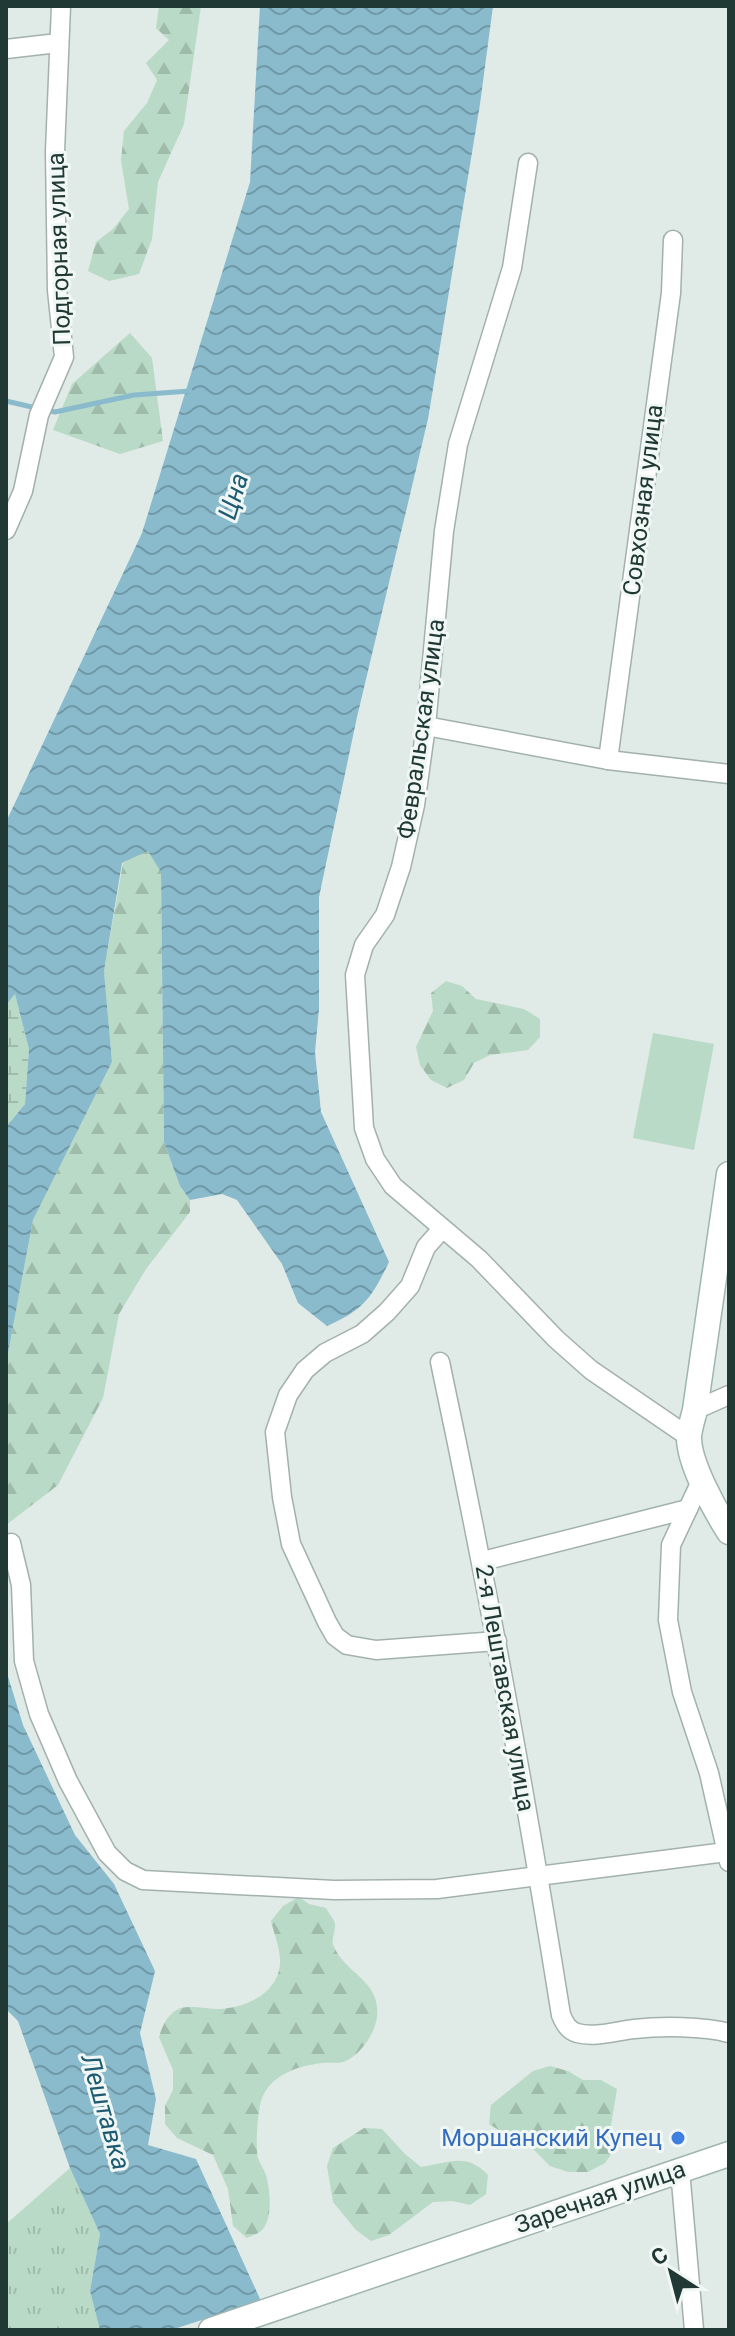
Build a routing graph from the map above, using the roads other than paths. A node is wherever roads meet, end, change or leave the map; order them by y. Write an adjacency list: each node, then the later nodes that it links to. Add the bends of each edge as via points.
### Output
1 (61, 6): 2 (street, Подгорная улица)
2 (58, 43): 3 (street); 6 (street, Подгорная улица, via 57,290 64,357 39,415 23,491)
3 (6, 49)
4 (528, 163): 7 (street, Февральская улица, via 512,268 458,444 444,531)
5 (673, 240): 8 (street, Совхозная улица, via 671,293)
6 (6, 530)
7 (426, 726): 8 (street); 11 (street, Февральская улица, via 401,867 385,915 364,945 355,975 364,1128 375,1159 393,1186)
8 (608, 760): 9 (street)
9 (729, 774)
10 (729, 1174): 14 (main road)
11 (442, 1229): 15 (street, Февральская улица, via 591,1370); 21 (street, via 426,1247 410,1286 387,1312 362,1334 325,1353 288,1395 275,1432 282,1497 291,1544 327,1622 347,1645 376,1650)
12 (440, 1362): 20 (street, 2-я Лештавская улица)
13 (729, 1395): 14 (street)
14 (695, 1410): 15 (main road)
15 (689, 1437): 16 (main road)
16 (702, 1479): 17 (street); 18 (main road)
17 (688, 1509): 20 (street); 22 (street, via 671,1545 668,1620 682,1692 709,1773)
18 (729, 1532)
19 (11, 1543): 23 (street, via 21,1585 24,1661 39,1714 107,1853 125,1871 143,1880 334,1890 437,1889)
20 (483, 1561): 21 (street, 2-я Лештавская улица)
21 (497, 1641): 23 (street, 2-я Лештавская улица)
22 (728, 1857): 23 (street)
23 (539, 1876): 24 (street, 2-я Лештавская улица, via 561,2015 574,2033)
24 (729, 2033)
25 (729, 2154): 26 (main road, Заречная улица)
26 (680, 2170): 27 (main road, Заречная улица); 28 (street)
27 (211, 2330)
28 (694, 2330)

